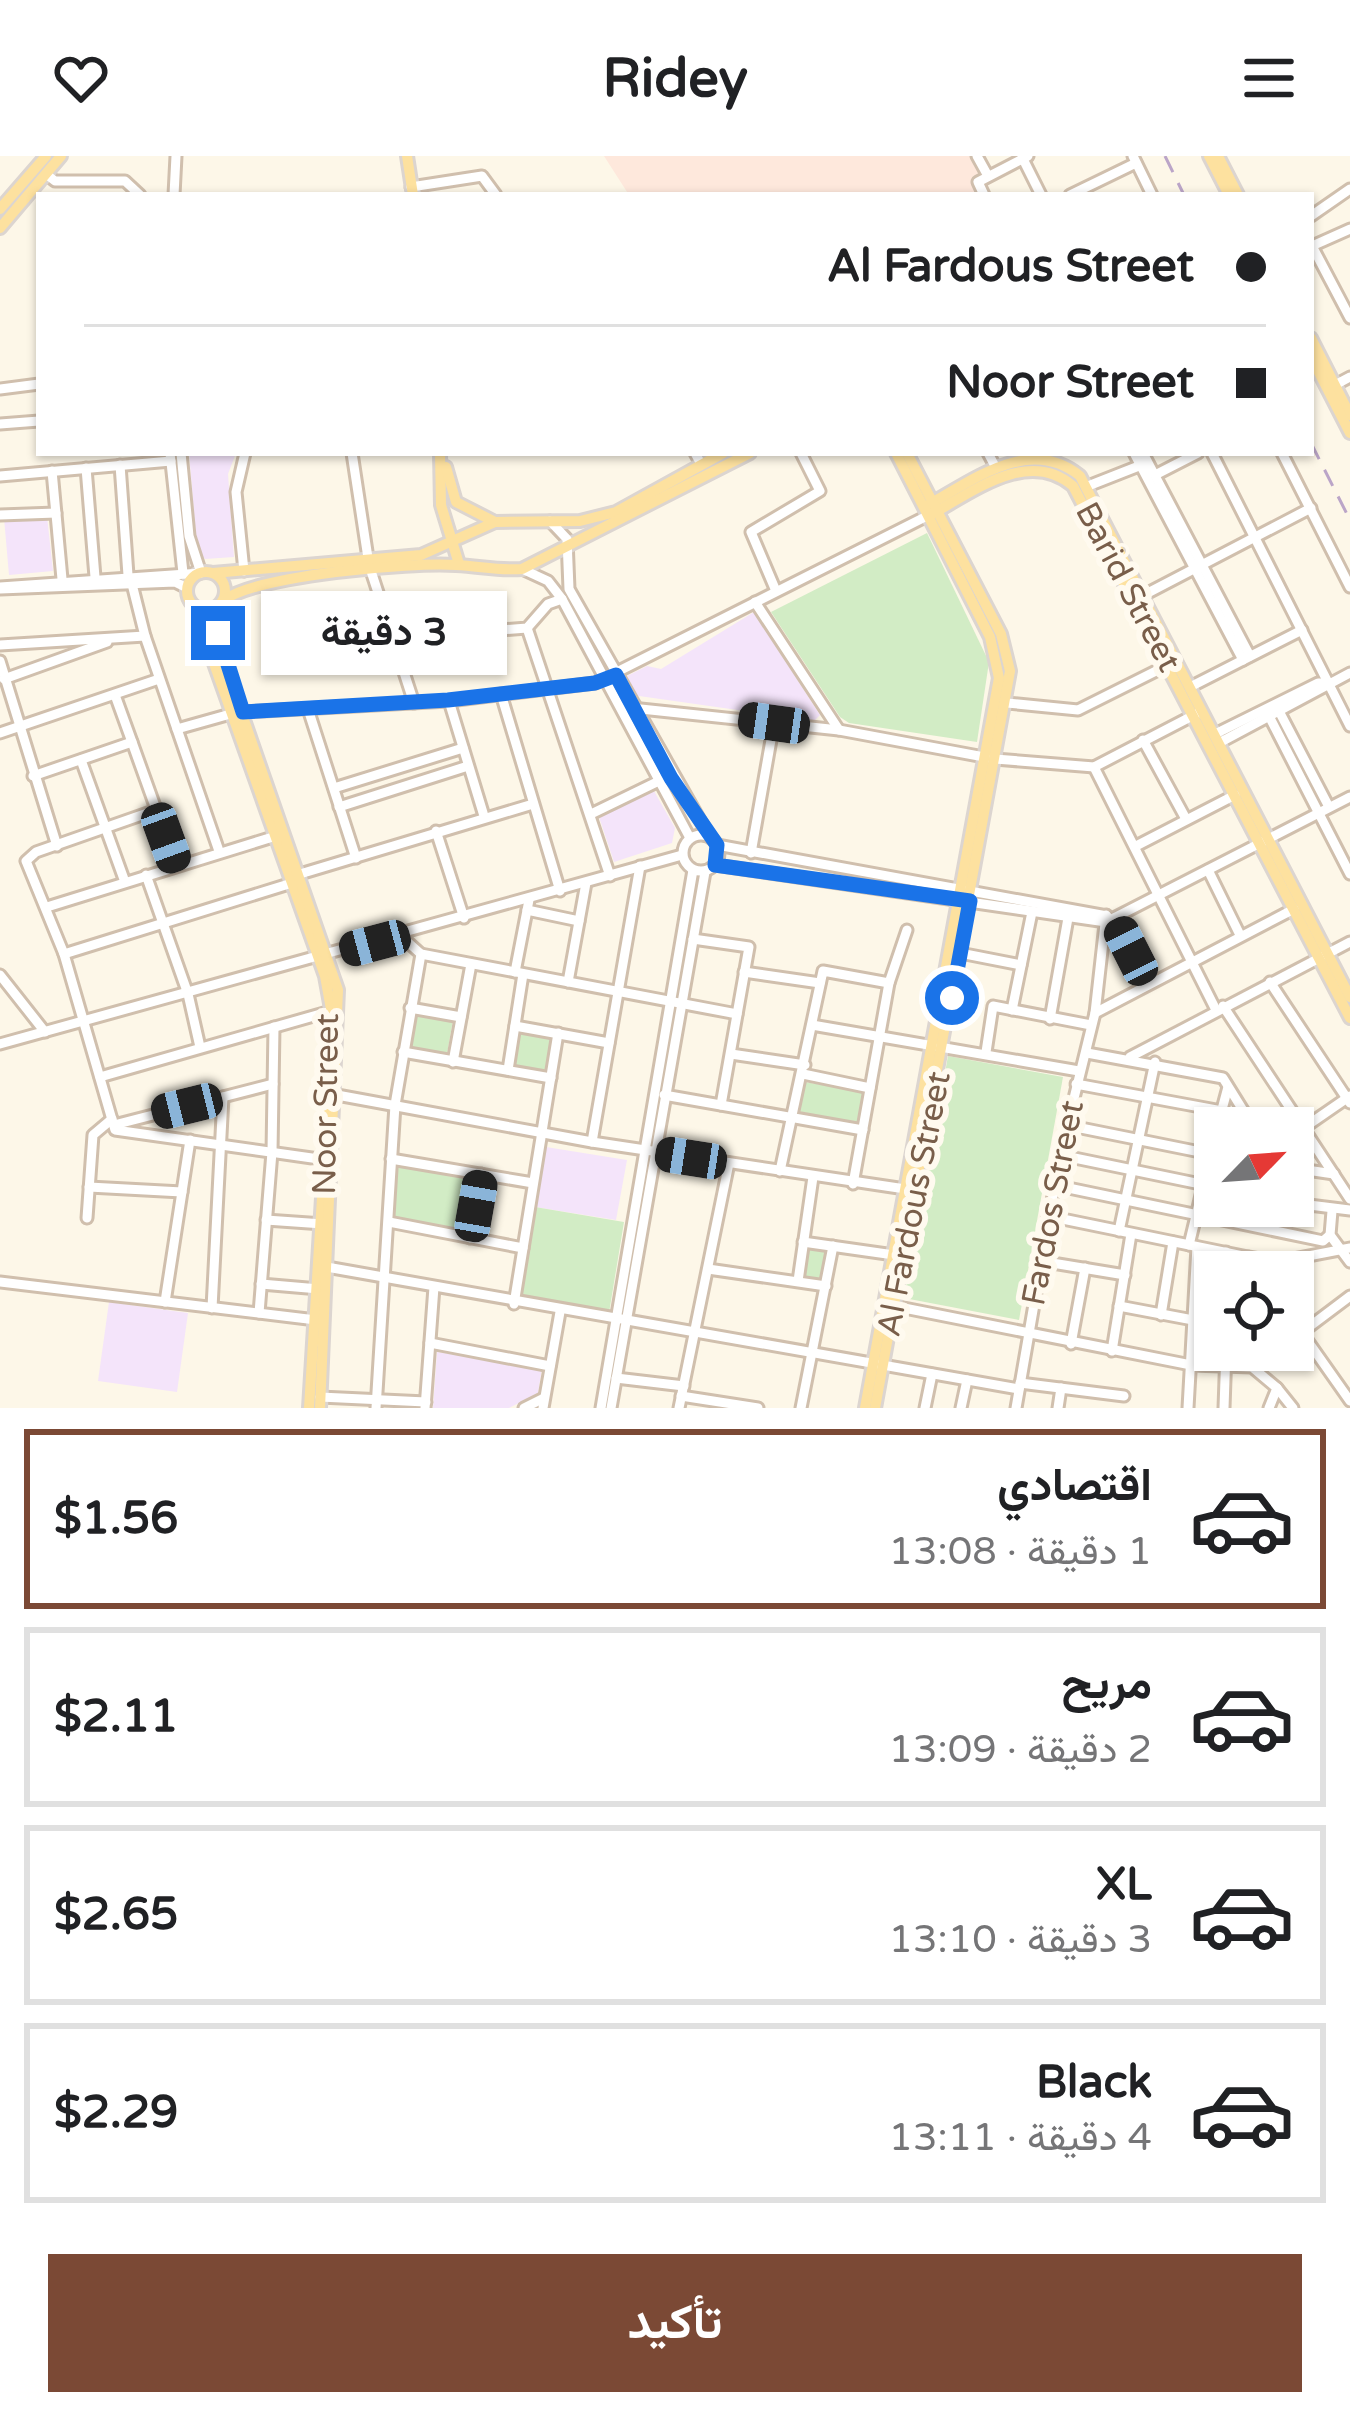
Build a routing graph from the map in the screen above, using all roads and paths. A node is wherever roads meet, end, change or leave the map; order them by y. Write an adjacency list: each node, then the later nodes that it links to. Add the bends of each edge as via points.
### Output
1 (46, 156): 23 (main road)
2 (61, 156): 10 (main road)
3 (176, 156): 14 (street)
4 (407, 156): 12 (main road)
5 (977, 156): 11 (street)
6 (1209, 156): 20 (main road)
7 (1218, 156): 21 (main road)
8 (1026, 158): 11 (street); 17 (street)
9 (1134, 159): 18 (street); 19 (street)
10 (46, 174): 13 (street, via 55,181 125,182); 26 (main road)
11 (988, 176): 16 (street, via 977,182)
12 (412, 191): 15 (street, via 482,176)
13 (137, 192)
14 (174, 192)
15 (494, 192)
16 (982, 192)
17 (1040, 192)
18 (1075, 192)
19 (1150, 192)
20 (1231, 192)
21 (1232, 192)
22 (1346, 192): 24 (street); 25 (street)
23 (0, 209)
24 (1350, 210)
25 (1314, 214)
26 (0, 228)
27 (1350, 229): 28 (street)
28 (1314, 244)
29 (1314, 249): 30 (street)
30 (1349, 312)
31 (1314, 344): 35 (main road)
32 (1314, 362): 40 (main road)
33 (1350, 377): 35 (street)
34 (36, 384): 36 (street)
35 (1335, 385): 37 (main road)
36 (0, 388)
37 (1350, 415)
38 (36, 421): 39 (street)
39 (0, 424)
40 (1350, 433)
41 (116, 456): 59 (street)
42 (182, 456): 81 (street, via 189,536)
43 (244, 456): 79 (street, via 236,492)
44 (352, 456): 75 (street)
45 (442, 456): 73 (main road)
46 (443, 456): 71 (main road, via 456,502)
47 (744, 456): 74 (main road)
48 (802, 456): 88 (street, via 820,491 751,532)
49 (898, 456): 67 (main road, Al Fardous Street)
50 (909, 456): 67 (main road, Al Fardous Street)
51 (990, 456): 61 (street)
52 (1192, 456): 63 (street)
53 (1214, 456): 72 (street)
54 (1284, 456): 66 (street)
55 (171, 457): 59 (street); 80 (street)
56 (1062, 458): 61 (main road, Barid Street); 65 (main road, Barid Street)
57 (1142, 458): 63 (street); 65 (street); 77 (street)
58 (698, 459): 70 (main road, via 616,512)
59 (118, 466): 60 (street); 84 (street)
60 (86, 468): 62 (street); 82 (street)
61 (996, 468): 67 (main road, Barid Street)
62 (52, 471): 64 (street); 68 (street)
63 (1156, 474): 77 (street)
64 (0, 476)
65 (1088, 493): 67 (main road, Barid Street, via 1031,469); 90 (main road, Barid Street)
66 (1311, 508): 72 (street); 85 (street)
67 (928, 511): 88 (street); 114 (main road, Al Fardous Street, via 1008,653); 130 (main road, Al Fardous Street, via 997,655)
68 (56, 512): 69 (street); 83 (street)
69 (0, 515)
70 (549, 520): 71 (main road); 74 (street, via 563,531)
71 (495, 522): 73 (main road)
72 (1255, 538): 77 (street); 95 (street)
73 (449, 541): 75 (main road); 76 (main road)
74 (567, 550): 78 (main road); 104 (street, via 568,589)
75 (369, 564): 76 (main road); 79 (main road); 92 (main road, via 258,584); 98 (street)
76 (458, 564): 78 (main road)
77 (1200, 566): 90 (street); 100 (street)
78 (522, 568): 89 (street)
79 (244, 571): 81 (main road)
80 (182, 572): 81 (street); 84 (street); 87 (street)
81 (207, 573): 87 (main road); 92 (main road, Noor Street, via 223,581)
82 (95, 577): 83 (street); 84 (street)
83 (62, 579): 86 (street)
84 (130, 580): 86 (street); 87 (street); 96 (street)
85 (1350, 586)
86 (0, 588)
87 (187, 588): 93 (main road, Noor Street)
88 (776, 591): 91 (street)
89 (562, 598): 94 (street); 104 (street)
90 (1139, 598): 102 (main road, Barid Street); 108 (main road, Barid Street)
91 (755, 602): 104 (street); 124 (street)
92 (221, 604): 93 (main road); 117 (main road, Noor Street, via 220,651)
93 (194, 607): 117 (main road, Noor Street)
94 (526, 628): 98 (street); 109 (street)
95 (1302, 630): 100 (street); 107 (street)
96 (145, 636): 97 (street); 106 (street)
97 (119, 638): 99 (street); 105 (street)
98 (394, 638): 113 (street)
99 (0, 645)
100 (1247, 658): 108 (street)
101 (0, 661): 105 (street)
102 (1168, 664): 114 (street, via 1078,710); 118 (main road, Barid Street)
103 (1350, 673): 107 (street)
104 (612, 677): 109 (street); 115 (street)
105 (4, 679): 123 (street)
106 (160, 680): 111 (street); 122 (street)
107 (1329, 683): 119 (street); 121 (street); 126 (street)
108 (1190, 687): 118 (main road, Barid Street)
109 (551, 689): 110 (street); 143 (street)
110 (501, 694): 112 (street); 139 (street)
111 (115, 695): 123 (street); 128 (street)
112 (448, 700): 113 (street); 129 (street)
113 (414, 703): 116 (street)
114 (1006, 703): 130 (main road, Al Fardous Street)
115 (627, 706): 120 (street); 135 (street); 150 (street)
116 (308, 709): 117 (street); 136 (street)
117 (238, 713): 122 (street); 148 (main road, Noor Street); 165 (main road, Noor Street)
118 (1198, 713): 126 (main road, Barid Street); 127 (street); 137 (main road, Barid Street)
119 (1275, 715): 126 (street); 142 (street)
120 (774, 723): 124 (street); 155 (street)
121 (1350, 726)
122 (177, 729): 154 (street)
123 (17, 730): 125 (street); 134 (street)
124 (839, 730): 130 (street)
125 (0, 733)
126 (1217, 739): 151 (main road, Barid Street)
127 (1143, 740): 133 (street); 145 (street)
128 (131, 742): 131 (street); 141 (street)
129 (463, 748): 132 (street); 136 (street)
130 (990, 758): 133 (street); 170 (main road, Al Fardous Street)
131 (81, 760): 134 (street); 146 (street)
132 (469, 766): 140 (street); 144 (street)
133 (1094, 767): 153 (street)
134 (33, 776): 152 (street)
135 (662, 780): 143 (street); 149 (street)
136 (334, 788): 140 (street)
137 (1235, 795): 145 (street); 151 (main road, Barid Street)
138 (1350, 797): 142 (street)
139 (533, 804): 144 (street); 168 (street)
140 (339, 807): 157 (street)
141 (156, 810): 146 (street); 158 (street)
142 (1324, 810): 151 (street); 160 (street)
143 (591, 814): 164 (street)
144 (484, 816): 147 (street)
145 (1186, 819): 153 (street)
146 (106, 828): 152 (street); 166 (street)
147 (436, 831): 157 (street); 175 (street)
148 (276, 836): 154 (street); 165 (main road, Noor Street)
149 (690, 838): 150 (street); 156 (street)
150 (713, 841): 155 (street); 161 (street)
151 (1265, 842): 162 (street); 173 (main road, Barid Street); 188 (main road, Barid Street)
152 (58, 846): 172 (street, via 26,861)
153 (1136, 846): 169 (street)
154 (219, 851): 158 (street)
155 (751, 853): 170 (street)
156 (682, 855): 159 (street); 161 (street)
157 (356, 858): 165 (street)
158 (176, 865): 163 (street)
159 (640, 866): 164 (street); 201 (street)
160 (1348, 867)
161 (704, 869): 170 (street); 183 (street); 204 (street)
162 (1208, 870): 169 (street); 181 (street)
163 (146, 875): 166 (street); 179 (street)
164 (610, 876): 167 (street)
165 (296, 879): 179 (street); 189 (main road, Noor Street)
166 (125, 882): 172 (street)
167 (586, 883): 168 (street); 178 (street)
168 (560, 891): 171 (street)
169 (1160, 894): 177 (street); 190 (street)
170 (966, 895): 174 (street); 177 (street); 185 (main road, Al Fardous Street); 223 (main road, Al Fardous Street)
171 (528, 905): 175 (street); 178 (street); 194 (street)
172 (47, 907): 186 (street)
173 (1294, 909): 181 (street); 188 (main road, Barid Street)
174 (1032, 912): 176 (street); 192 (street)
175 (464, 918): 182 (street)
176 (1068, 918): 177 (street); 213 (street)
177 (1110, 918): 200 (street); 209 (street)
178 (579, 921): 196 (street)
179 (163, 923): 186 (street); 202 (street)
180 (907, 930): 199 (street)
181 (1240, 935): 190 (street)
182 (401, 936): 187 (street); 189 (street)
183 (693, 939): 193 (street, via 749,947); 204 (street)
184 (1350, 942): 188 (street)
185 (960, 953): 192 (street); 223 (main road, Al Fardous Street)
186 (64, 954): 214 (street)
187 (422, 954): 191 (street); 205 (street)
188 (1323, 955): 197 (street); 203 (main road, Barid Street); 212 (main road, Barid Street)
189 (324, 957): 202 (street); 208 (main road, Noor Street); 242 (main road, Noor Street, via 340,1018)
190 (1191, 962): 200 (street); 206 (street)
191 (470, 964): 194 (street); 211 (street)
192 (1021, 965): 207 (street)
193 (744, 972): 198 (street); 210 (street)
194 (519, 973): 196 (street); 217 (street)
195 (0, 975): 219 (street)
196 (568, 982): 201 (street)
197 (1270, 982): 206 (street); 246 (street)
198 (820, 983): 199 (street, via 823,971); 215 (street)
199 (889, 983): 221 (street)
200 (1148, 984): 209 (street)
201 (617, 991): 204 (street); 222 (street)
202 (188, 994): 214 (street); 225 (street)
203 (1350, 998)
204 (677, 1003): 210 (street); 243 (street); 264 (street)
205 (410, 1008): 211 (street); 226 (street)
206 (1219, 1008): 230 (street); 252 (street)
207 (1012, 1010): 213 (street); 227 (street, via 993,1006)
208 (332, 1011): 218 (street); 269 (main road, Noor Street)
209 (1095, 1013): 216 (street)
210 (737, 1014): 229 (street)
211 (461, 1017): 231 (street)
212 (1350, 1018)
213 (1050, 1019): 216 (street)
214 (84, 1022): 219 (street); 236 (street)
215 (812, 1024): 221 (street, Fardos Street); 234 (street)
216 (1091, 1025): 228 (street)
217 (515, 1026): 220 (street); 233 (street)
218 (274, 1027): 225 (street); 238 (street)
219 (45, 1032): 224 (street)
220 (559, 1034): 222 (street); 237 (street)
221 (880, 1034): 223 (street, Fardos Street); 241 (street)
222 (609, 1043): 261 (street)
223 (940, 1043): 227 (street, Fardos Street); 282 (main road, Al Fardous Street)
224 (0, 1044)
225 (200, 1047): 236 (street)
226 (404, 1052): 231 (street); 247 (street)
227 (986, 1052): 235 (street, Fardos Street)
228 (1088, 1053): 230 (street); 235 (street)
229 (730, 1054): 234 (street); 248 (street)
230 (1130, 1057): 232 (street)
231 (453, 1062): 233 (street)
232 (1155, 1062): 240 (street, via 1223,1078); 245 (street)
233 (508, 1070): 237 (street)
234 (804, 1070): 241 (street); 253 (street)
235 (1078, 1071): 239 (street, Fardos Street)
236 (100, 1077): 255 (street)
237 (551, 1078): 258 (street)
238 (273, 1084): 244 (street); 266 (street)
239 (1076, 1084): 245 (street); 256 (street, Fardos Street)
240 (1228, 1087): 250 (street); 251 (street)
241 (871, 1088): 257 (street)
242 (338, 1095): 247 (street); 310 (main road, Noor Street)
243 (664, 1095): 248 (street); 264 (street)
244 (224, 1097): 255 (street); 263 (street)
245 (1150, 1097): 249 (street); 260 (street)
246 (1349, 1099): 254 (street)
247 (395, 1105): 258 (street); 268 (street)
248 (721, 1105): 253 (street)
249 (1201, 1107)
250 (1223, 1107)
251 (1240, 1107)
252 (1291, 1107)
253 (791, 1118): 257 (street); 271 (street)
254 (1314, 1121)
255 (113, 1122): 259 (street, via 115,1130); 281 (street, via 93,1136)
256 (1066, 1125): 260 (street); 267 (street, Fardos Street)
257 (863, 1130): 279 (street)
258 (542, 1131): 261 (street); 278 (street)
259 (190, 1140): 263 (street); 283 (street)
260 (1142, 1140): 265 (street); 272 (street)
261 (592, 1142): 264 (street)
262 (1314, 1142): 275 (street)
263 (224, 1144): 266 (street); 326 (street)
264 (650, 1151): 270 (street); 332 (street)
265 (1194, 1151)
266 (272, 1152): 269 (street); 292 (street)
267 (1060, 1155): 272 (street); 280 (street, Fardos Street)
268 (391, 1159): 274 (street); 293 (street)
269 (326, 1160): 294 (main road, Noor Street)
270 (729, 1163): 271 (street); 312 (street)
271 (779, 1171): 276 (street)
272 (1135, 1171): 277 (street); 284 (street)
273 (1314, 1171): 275 (street)
274 (482, 1174): 278 (street); 299 (street)
275 (1334, 1174): 285 (street)
276 (813, 1177): 279 (street); 300 (street)
277 (1194, 1182)
278 (533, 1183): 304 (street)
279 (853, 1184): 282 (street)
280 (1054, 1185): 284 (street); 290 (street, Fardos Street)
281 (89, 1186): 283 (street); 291 (street)
282 (912, 1190): 307 (main road, Al Fardous Street); 324 (main road, Al Fardous Street)
283 (182, 1192): 322 (street)
284 (1126, 1199): 288 (street); 297 (street)
285 (1350, 1199)
286 (1314, 1207): 289 (street)
287 (1350, 1210): 289 (street)
288 (1194, 1211)
289 (1331, 1211): 298 (street)
290 (1048, 1216): 297 (street); 309 (street, Fardos Street)
291 (87, 1218)
292 (266, 1220): 294 (street); 317 (street)
293 (389, 1222): 299 (street); 314 (street)
294 (323, 1224): 310 (main road, Noor Street)
295 (1195, 1227): 303 (street)
296 (1264, 1227): 298 (street, via 1323,1240)
297 (1125, 1233): 301 (street); 313 (street)
298 (1330, 1234): 306 (street)
299 (470, 1238): 304 (street)
300 (803, 1242): 302 (street); 315 (street)
301 (1173, 1242): 303 (street); 329 (street)
302 (833, 1246): 307 (street); 318 (street)
303 (1193, 1246): 305 (street); 331 (street)
304 (523, 1248): 323 (street)
305 (1220, 1251)
306 (1348, 1254): 308 (street)
307 (894, 1255): 324 (main road, Al Fardous Street)
308 (1314, 1258)
309 (1040, 1261): 311 (street); 335 (street, Fardos Street)
310 (325, 1267): 314 (street); 320 (main road, Noor Street); 357 (main road, Noor Street)
311 (1084, 1268): 313 (street); 337 (street)
312 (708, 1269): 315 (street); 334 (street)
313 (1124, 1275): 325 (street)
314 (385, 1278): 319 (street); 359 (street)
315 (798, 1281): 318 (street)
316 (0, 1282): 322 (street)
317 (261, 1284): 320 (street); 328 (street)
318 (826, 1286): 339 (street)
319 (434, 1287): 323 (street); 336 (street)
320 (319, 1289): 330 (main road, Noor Street)
321 (1350, 1296): 333 (street)
322 (165, 1302): 326 (street)
323 (514, 1304): 327 (street)
324 (889, 1305): 335 (street); 341 (main road, Al Fardous Street)
325 (1120, 1306): 329 (street); 338 (street)
326 (212, 1308): 328 (street)
327 (560, 1312): 332 (street); 344 (street)
328 (259, 1313): 330 (street)
329 (1161, 1315): 331 (street)
330 (316, 1320): 362 (main road, Noor Street)
331 (1193, 1320): 342 (street)
332 (620, 1322): 334 (street); 348 (street); 364 (street)
333 (1314, 1324)
334 (692, 1335): 339 (street); 355 (street)
335 (1027, 1335): 337 (street); 350 (street, Fardos Street)
336 (430, 1343): 344 (street); 360 (street)
337 (1071, 1344): 338 (street)
338 (1112, 1351): 342 (street)
339 (812, 1353): 341 (street); 367 (street)
340 (1314, 1356): 356 (street)
341 (878, 1364): 347 (street); 368 (main road, Al Fardous Street); 369 (main road, Al Fardous Street)
342 (1191, 1365): 343 (street); 375 (street)
343 (1194, 1365)
344 (550, 1366): 358 (street)
345 (1226, 1371): 376 (street)
346 (1257, 1371): 352 (street)
347 (932, 1374): 349 (street); 370 (street)
348 (616, 1378): 355 (street); 365 (street)
349 (967, 1380): 350 (street); 371 (street)
350 (1019, 1386): 351 (street); 372 (street, Fardos Street)
351 (1061, 1388): 353 (street); 373 (street)
352 (1277, 1388): 377 (street); 378 (street)
353 (1104, 1394): 354 (street); 374 (street)
354 (1124, 1396)
355 (681, 1397): 361 (street)
356 (1350, 1401): 379 (street)
357 (320, 1402): 359 (street)
358 (544, 1403): 363 (street)
359 (376, 1404): 360 (street)
360 (426, 1405)
361 (744, 1407): 366 (street)
362 (309, 1408)
363 (524, 1408)
364 (601, 1408)
365 (610, 1408)
366 (758, 1408)
367 (801, 1408)
368 (865, 1408)
369 (875, 1408)
370 (925, 1408)
371 (961, 1408)
372 (1016, 1408)
373 (1058, 1408)
374 (1102, 1408)
375 (1188, 1408)
376 (1224, 1408)
377 (1270, 1408)
378 (1293, 1408)
379 (1345, 1408)

